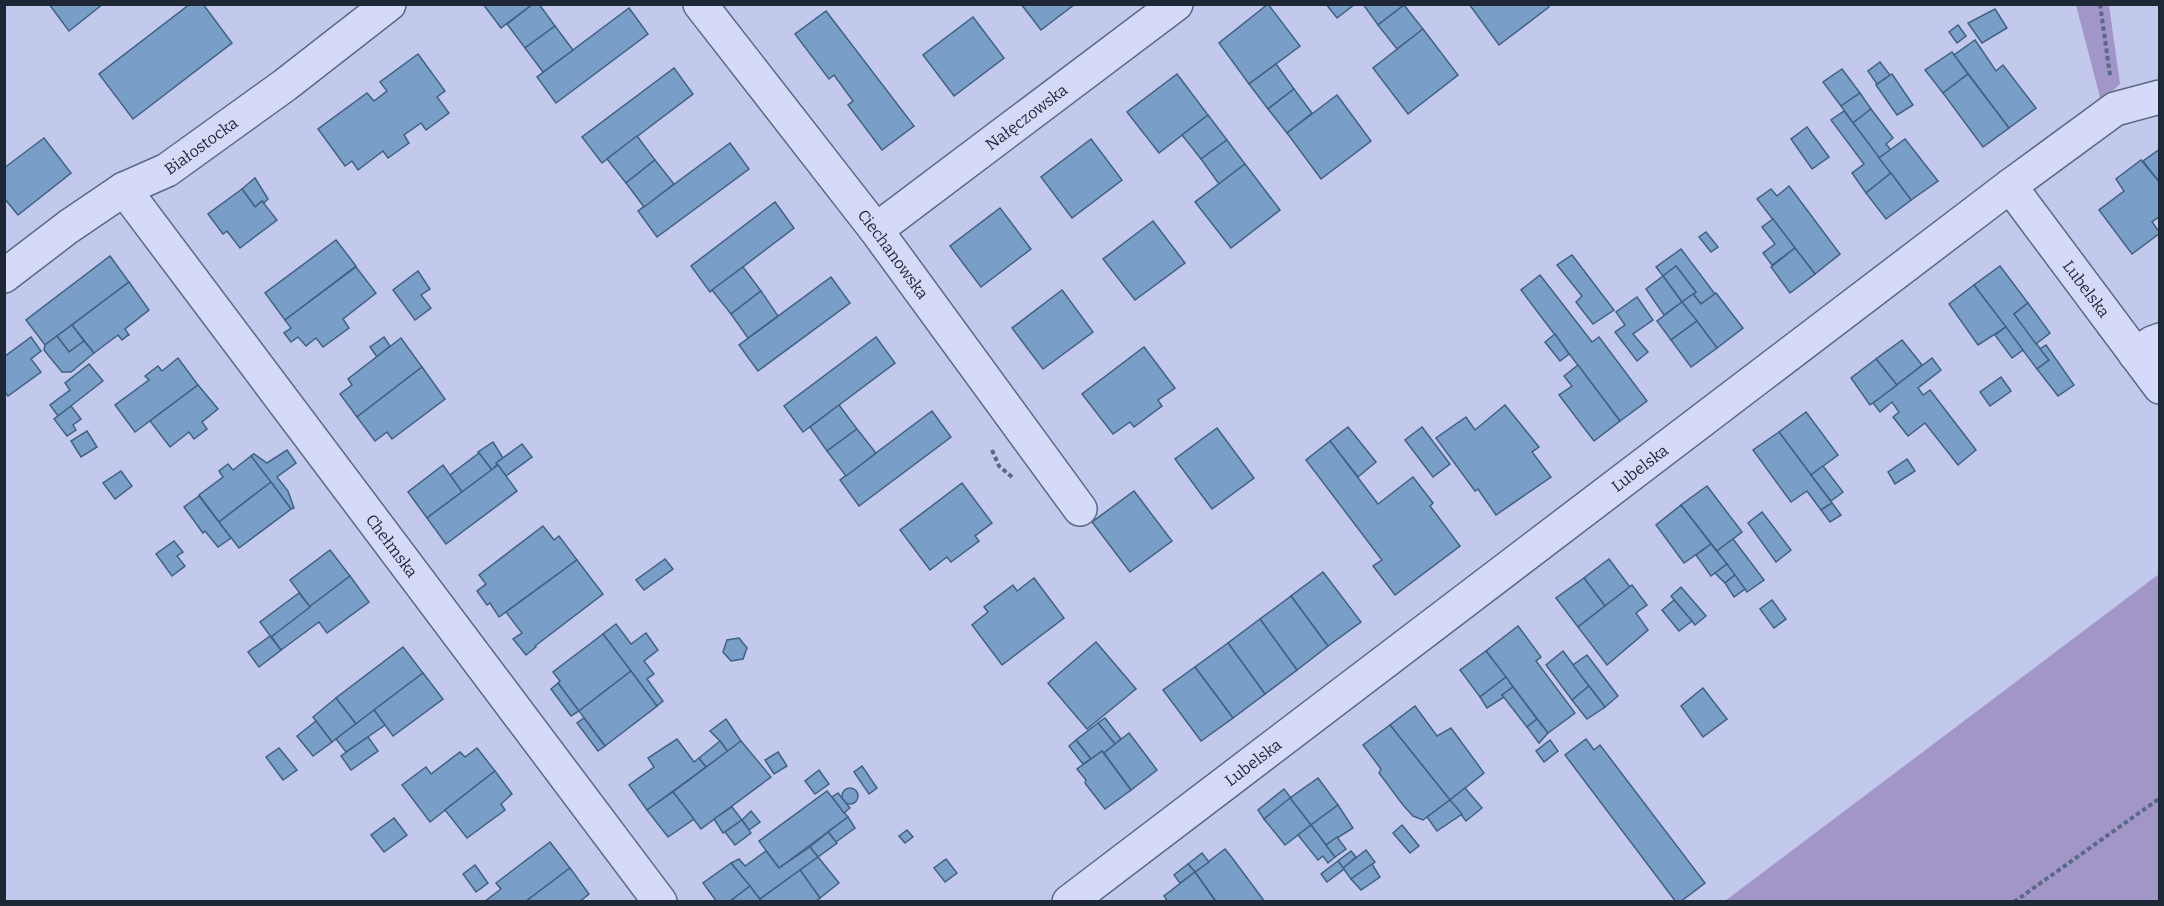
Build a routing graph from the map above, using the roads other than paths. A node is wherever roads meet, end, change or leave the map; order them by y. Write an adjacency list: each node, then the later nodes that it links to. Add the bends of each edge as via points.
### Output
1 (389, 4): 6 (street, Białostocka, via 167,170)
2 (700, 4): 7 (street, Ciechanowska)
3 (1176, 4): 7 (street, Nałęczowska)
4 (2160, 97): 5 (street, via 2115,109)
5 (2010, 186): 9 (street, Lubelska); 13 (street, Lubelska)
6 (124, 189): 8 (street, Białostocka); 12 (street, Chełmska)
7 (876, 230): 11 (street, Ciechanowska)
8 (4, 276)
9 (2147, 347): 10 (street, Lubelska)
10 (2160, 387)
11 (1080, 509)
12 (660, 902)
13 (1069, 902)

